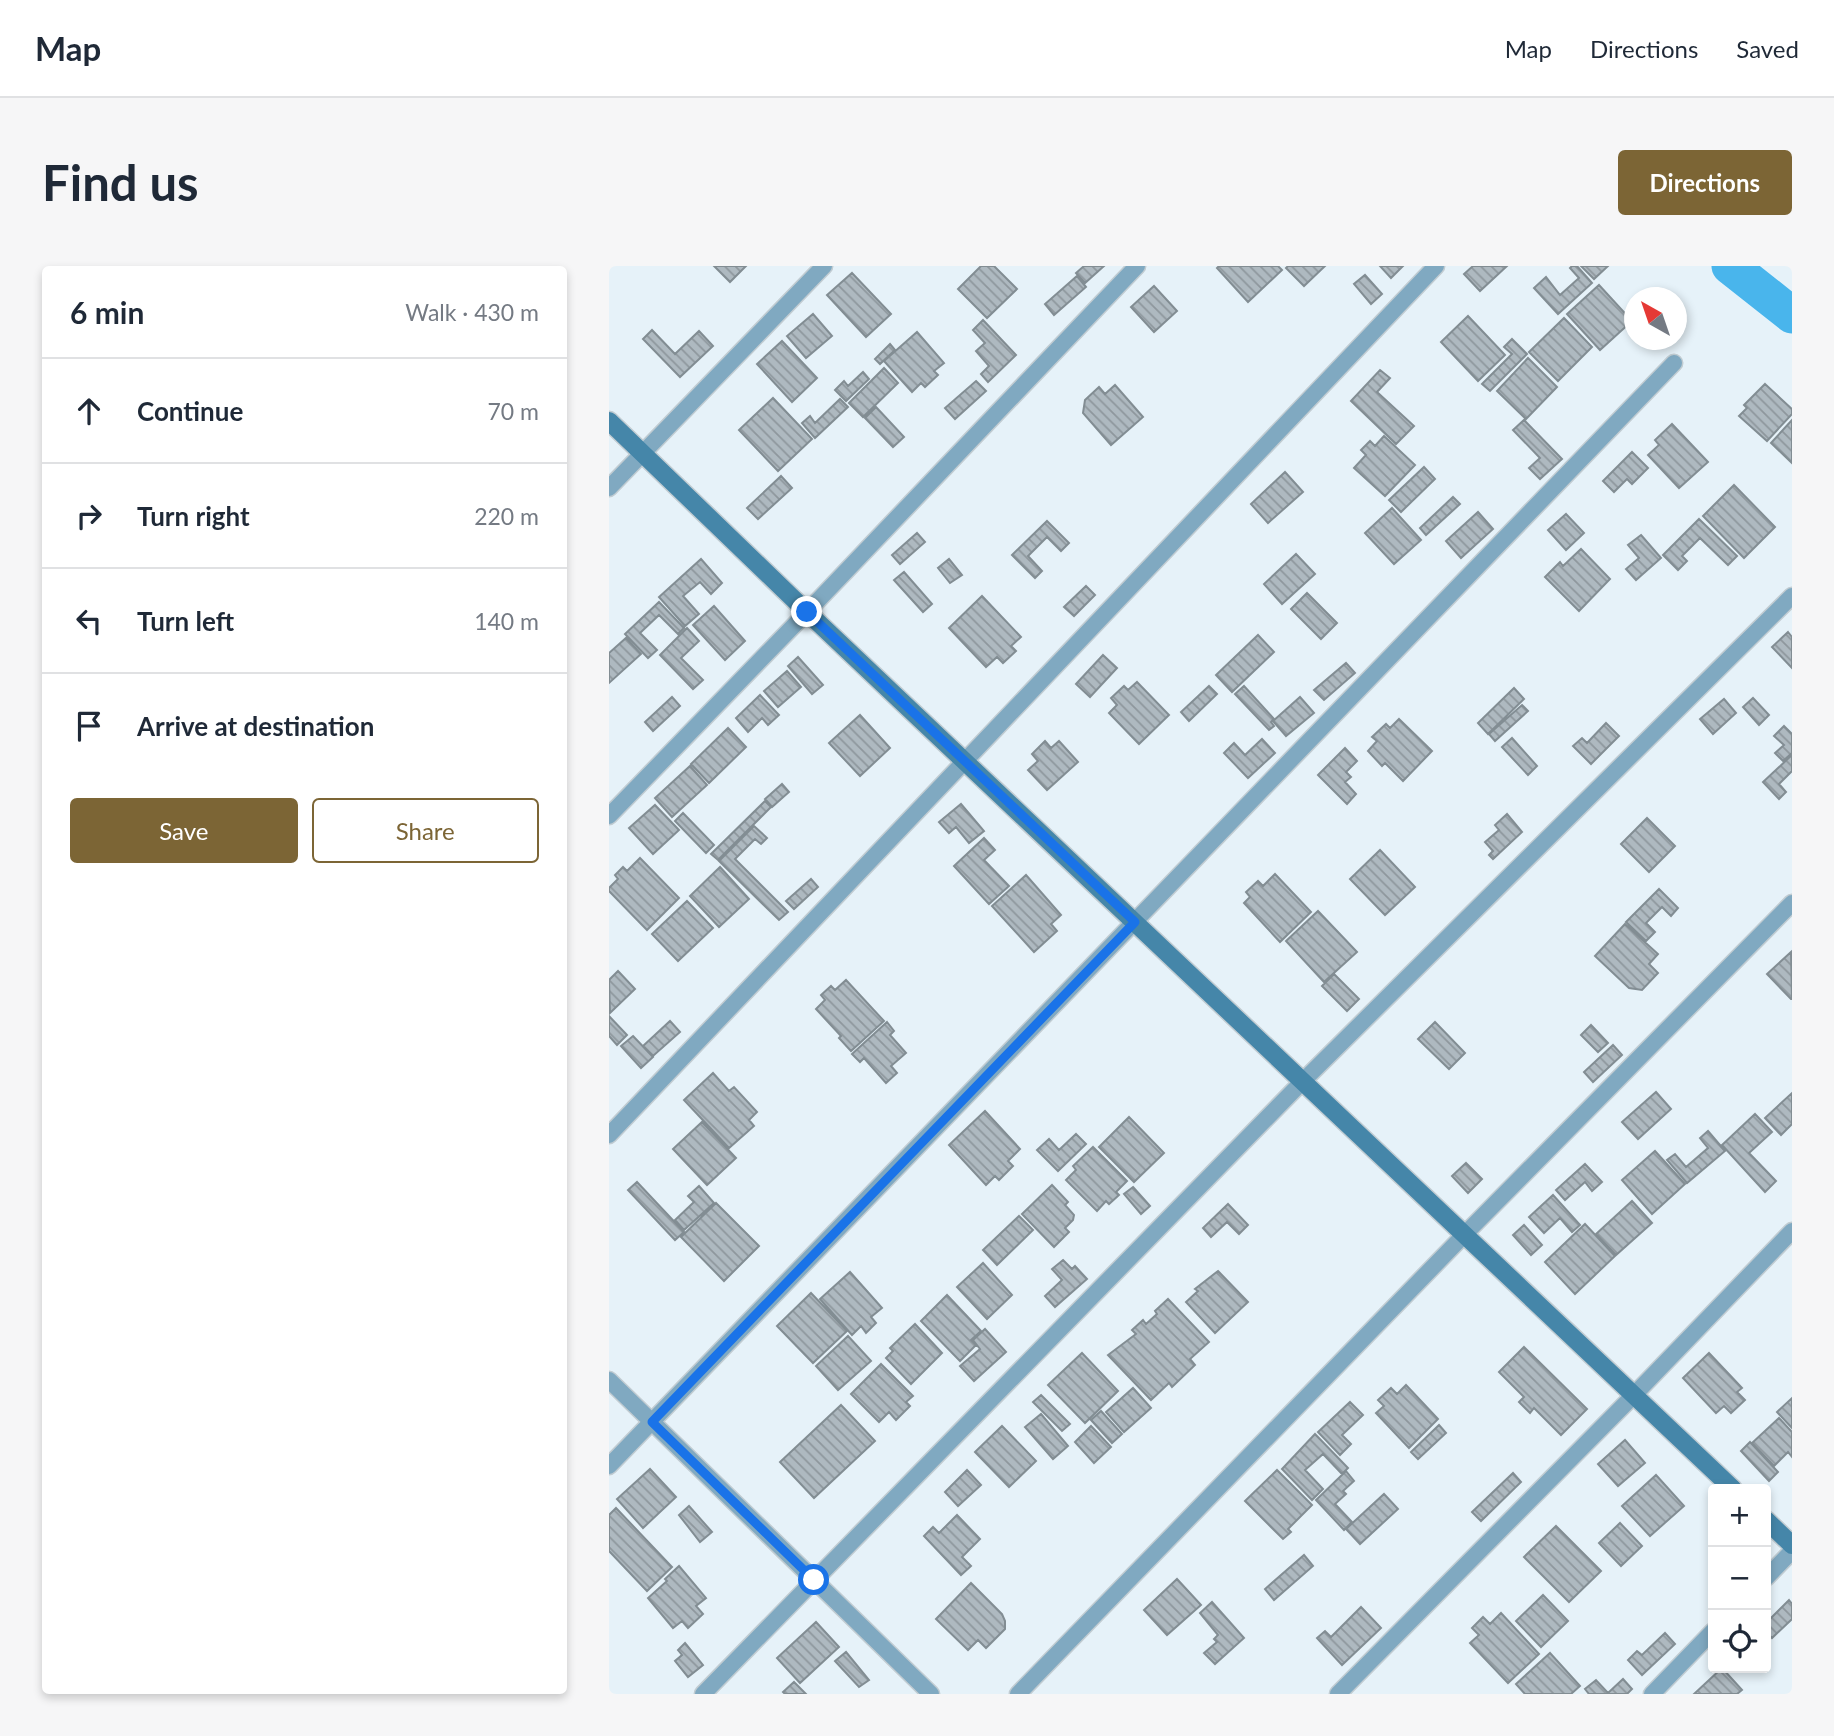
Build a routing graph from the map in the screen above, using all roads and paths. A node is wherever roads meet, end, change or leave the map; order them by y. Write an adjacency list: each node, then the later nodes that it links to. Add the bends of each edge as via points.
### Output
1 (824, 266): 6 (street)
2 (1137, 266): 9 (street)
3 (1436, 266): 10 (street)
4 (1674, 363): 13 (street)
5 (609, 421): 6 (main road)
6 (643, 453): 7 (street); 9 (main road)
7 (609, 488)
8 (1792, 596): 14 (street)
9 (807, 612): 10 (main road); 11 (street)
10 (964, 761): 13 (main road); 15 (street)
11 (609, 816)
12 (1792, 903): 17 (street)
13 (1135, 922): 14 (main road); 20 (street)
14 (1303, 1082): 17 (main road); 27 (street)
15 (609, 1135)
16 (1792, 1231): 19 (street)
17 (1464, 1236): 19 (main road); 31 (street)
18 (609, 1380): 20 (street)
19 (1633, 1396): 22 (main road); 32 (street)
20 (652, 1422): 21 (street); 27 (street)
21 (609, 1465)
22 (1728, 1484)
23 (1771, 1525): 24 (main road)
24 (1792, 1545)
25 (1792, 1551): 26 (street)
26 (1771, 1573)
27 (814, 1580): 29 (street); 30 (street)
28 (1708, 1636): 33 (street)
29 (703, 1694)
30 (931, 1694)
31 (1018, 1694)
32 (1338, 1694)
33 (1652, 1694)

